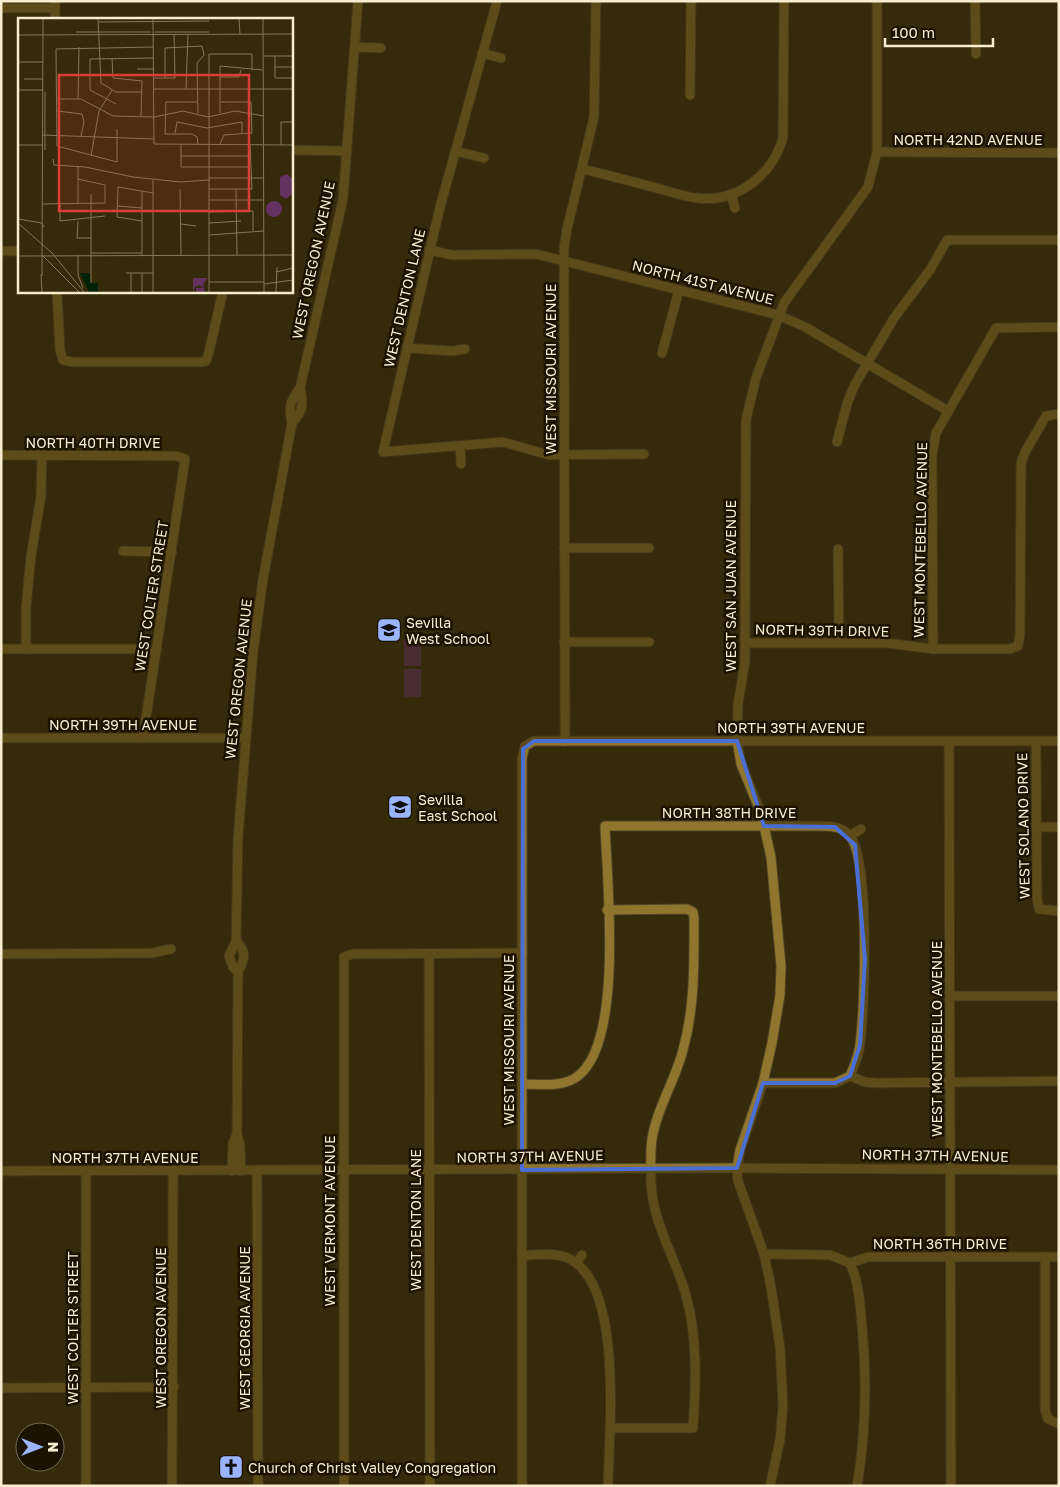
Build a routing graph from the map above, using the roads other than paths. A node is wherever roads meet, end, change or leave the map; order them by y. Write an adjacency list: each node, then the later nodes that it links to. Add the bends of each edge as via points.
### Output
1 (358, 1): 11 (street, WEST OREGON AVENUE)
2 (496, 1): 13 (street, WEST DENTON LANE)
3 (596, 1): 23 (street, WEST MISSOURI AVENUE, via 594,117)
4 (690, 1): 16 (street)
5 (784, 1): 24 (street, via 783,138 772,163 752,184)
6 (877, 1): 20 (street, WEST SAN JUAN AVENUE)
7 (976, 1): 14 (street)
8 (55, 5): 9 (street); 10 (street)
9 (1, 8)
10 (55, 18)
11 (355, 47): 12 (street); 19 (street, WEST OREGON AVENUE)
12 (381, 48)
13 (482, 53): 15 (street); 18 (street, WEST DENTON LANE)
14 (976, 54)
15 (501, 58)
16 (690, 95)
17 (292, 150): 19 (street)
18 (455, 150): 22 (street); 27 (street, WEST DENTON LANE)
19 (347, 151): 65 (street, WEST OREGON AVENUE, via 343,199 300,388 291,400 289,410 292,423 263,579)
20 (877, 152): 21 (street, NORTH 42ND AVENUE); 34 (street, WEST SAN JUAN AVENUE, via 868,187)
21 (1059, 153)
22 (484, 158)
23 (582, 169): 24 (street, via 696,198); 30 (street, WEST MISSOURI AVENUE, via 567,229)
24 (731, 194): 25 (street)
25 (735, 208)
26 (1059, 240): 39 (street, via 947,240)
27 (429, 250): 30 (street, NORTH 41ST AVENUE, via 452,254 528,253); 36 (street, WEST DENTON LANE)
28 (1, 251): 29 (street)
29 (18, 251)
30 (564, 260): 31 (street, NORTH 41ST AVENUE); 47 (street, WEST MISSOURI AVENUE)
31 (678, 290): 34 (street, NORTH 41ST AVENUE); 38 (street)
32 (57, 292): 33 (street, via 60,350 63,360 72,362 206,361)
33 (223, 292)
34 (778, 315): 39 (street, NORTH 41ST AVENUE, via 805,327); 57 (street, WEST SAN JUAN AVENUE, via 756,378 746,420)
35 (1059, 327): 40 (street, WEST MONTEBELLO AVENUE, via 996,328)
36 (407, 348): 37 (street); 43 (street, WEST DENTON LANE, via 383,452)
37 (465, 349)
38 (662, 352)
39 (867, 364): 40 (street, NORTH 41ST AVENUE); 42 (street, via 846,404)
40 (948, 411): 62 (street, WEST MONTEBELLO AVENUE, via 936,432 932,456)
41 (1059, 414): 62 (street, NORTH 39TH DRIVE, via 1046,416 1025,452 1019,474 1018,646 1010,649)
42 (838, 442)
43 (460, 446): 47 (street, via 509,442 544,454); 49 (street)
44 (42, 454): 46 (street, NORTH 40TH DRIVE); 48 (street, NORTH 40TH DRIVE, via 176,456); 60 (street, via 41,496 26,608)
45 (644, 454): 47 (street)
46 (1, 455)
47 (564, 455): 50 (street, WEST MISSOURI AVENUE)
48 (185, 459): 54 (street, WEST COLTER STREET)
49 (461, 464)
50 (564, 548): 51 (street); 55 (street, WEST MISSOURI AVENUE)
51 (649, 548)
52 (838, 549): 58 (street)
53 (123, 551): 54 (street)
54 (172, 552): 61 (street, WEST COLTER STREET)
55 (564, 642): 56 (street); 66 (street, WEST MISSOURI AVENUE)
56 (649, 642)
57 (746, 642): 58 (street, NORTH 39TH DRIVE); 67 (street, WEST SAN JUAN AVENUE)
58 (839, 643): 62 (street, NORTH 39TH DRIVE, via 887,643)
59 (1, 649): 60 (street)
60 (26, 649): 61 (street)
61 (157, 649): 64 (street, WEST COLTER STREET)
62 (933, 649)
63 (1, 738): 64 (street, NORTH 39TH AVENUE)
64 (143, 738): 65 (street, NORTH 39TH AVENUE)
65 (245, 738): 79 (street, WEST OREGON AVENUE, via 238,838)
66 (565, 741): 67 (street, NORTH 39TH AVENUE); 71 (street, NORTH 39TH AVENUE, via 534,741)
67 (737, 741): 69 (street, NORTH 39TH AVENUE); 72 (street, WEST SAN JUAN AVENUE, via 741,764)
68 (1059, 741): 70 (street, NORTH 39TH AVENUE)
69 (949, 742): 70 (street, NORTH 39TH AVENUE); 85 (street, WEST MONTEBELLO AVENUE)
70 (1036, 742): 73 (street, WEST SOLANO DRIVE)
71 (525, 746): 81 (street, WEST MISSOURI AVENUE, via 522,758)
72 (764, 826): 76 (street, NORTH 38TH DRIVE, via 835,827); 77 (street, NORTH 38TH DRIVE, via 605,826); 90 (street, WEST SAN JUAN AVENUE, via 776,890 781,966 780,996)
73 (1036, 827): 74 (street); 78 (street, WEST SOLANO DRIVE, via 1039,909)
74 (1059, 828)
75 (861, 829): 76 (street)
76 (850, 836): 87 (street, via 858,857 866,959 860,1045)
77 (608, 910): 91 (street, via 610,975 599,1040 592,1058 579,1081); 92 (street, via 687,909 693,912 693,980 687,1034 678,1069 652,1139)
78 (1059, 911)
79 (236, 941): 84 (street, WEST OREGON AVENUE, via 244,952 244,961); 84 (street, WEST OREGON AVENUE, via 229,956)
80 (171, 949): 82 (street)
81 (522, 953): 83 (street); 91 (street, WEST MISSOURI AVENUE)
82 (1, 954)
83 (429, 955): 95 (street, WEST DENTON LANE); 102 (street, WEST VERMONT AVENUE, via 344,956)
84 (238, 972): 100 (street, WEST OREGON AVENUE, via 237,1134 240,1145)
85 (950, 996): 86 (street); 88 (street, WEST MONTEBELLO AVENUE)
86 (1059, 996)
87 (850, 1076): 88 (street, via 877,1083); 90 (street, via 835,1083)
88 (950, 1082): 89 (street); 94 (street, WEST MONTEBELLO AVENUE)
89 (1059, 1082)
90 (763, 1083): 93 (street, WEST SAN JUAN AVENUE)
91 (522, 1084): 96 (street, WEST MISSOURI AVENUE)
92 (651, 1168): 93 (street, NORTH 37TH AVENUE); 96 (street, NORTH 37TH AVENUE); 116 (street, via 656,1217 677,1266 691,1324 695,1367 693,1428)
93 (737, 1168): 94 (street, NORTH 37TH AVENUE); 104 (street, WEST SAN JUAN AVENUE, via 738,1181)
94 (951, 1169): 97 (street, NORTH 37TH AVENUE); 107 (street, WEST MONTEBELLO AVENUE)
95 (429, 1170): 96 (street, NORTH 37TH AVENUE); 102 (street, NORTH 37TH AVENUE); 121 (street, WEST DENTON LANE)
96 (522, 1170): 105 (street, WEST MISSOURI AVENUE)
97 (1059, 1170)
98 (86, 1171): 99 (street, NORTH 37TH AVENUE); 103 (street, NORTH 37TH AVENUE); 112 (street, WEST COLTER STREET)
99 (173, 1171): 100 (street, NORTH 37TH AVENUE); 113 (street, WEST OREGON AVENUE)
100 (236, 1171): 101 (street, NORTH 37TH AVENUE)
101 (257, 1171): 102 (street, NORTH 37TH AVENUE); 119 (street, WEST GEORGIA AVENUE)
102 (343, 1171): 120 (street, WEST VERMONT AVENUE)
103 (1, 1172)
104 (764, 1254): 111 (street, via 830,1255); 124 (street, WEST SAN JUAN AVENUE, via 783,1374 780,1440)
105 (522, 1255): 110 (street, via 554,1255); 122 (street, WEST MISSOURI AVENUE)
106 (582, 1255): 110 (street)
107 (951, 1257): 108 (street, NORTH 36TH DRIVE); 111 (street, NORTH 36TH DRIVE, via 868,1257); 126 (street, WEST MONTEBELLO AVENUE)
108 (1045, 1257): 109 (street, NORTH 36TH DRIVE); 115 (street, via 1045,1410 1048,1419)
109 (1059, 1257)
110 (576, 1263): 116 (street, via 591,1279 606,1330 611,1388)
111 (850, 1263): 125 (street, via 858,1284 866,1392)
112 (86, 1387): 113 (street); 114 (street); 117 (street, WEST COLTER STREET)
113 (174, 1387): 118 (street, WEST OREGON AVENUE)
114 (1, 1388)
115 (1059, 1424)
116 (610, 1428): 123 (street)
117 (86, 1486)
118 (172, 1486)
119 (258, 1486)
120 (344, 1486)
121 (430, 1486)
122 (522, 1486)
123 (608, 1486)
124 (770, 1486)
125 (857, 1486)
126 (951, 1486)

